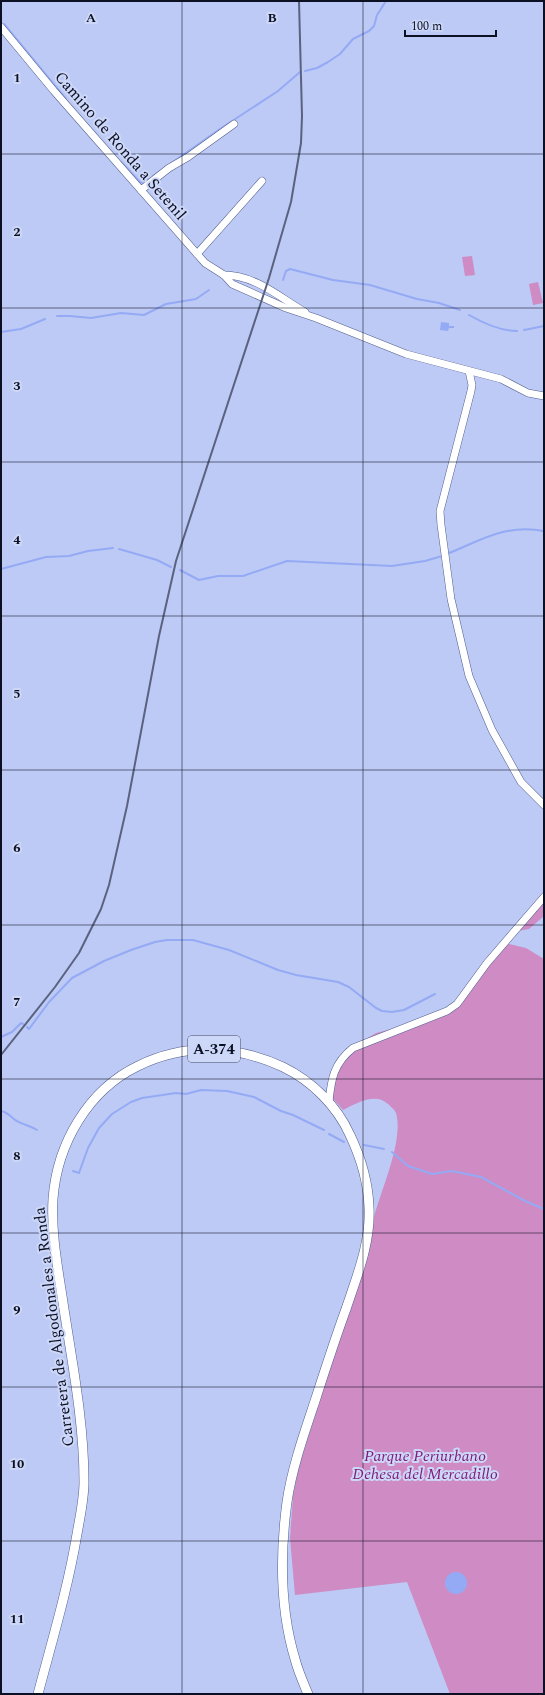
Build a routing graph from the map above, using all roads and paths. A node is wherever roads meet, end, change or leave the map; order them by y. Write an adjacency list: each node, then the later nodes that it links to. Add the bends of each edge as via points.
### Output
1 (1, 27): 4 (street, Camino de Ronda a Setenil)
2 (234, 124): 4 (street)
3 (262, 181): 5 (street)
4 (141, 190): 5 (street, Camino de Ronda a Setenil)
5 (197, 254): 6 (street, Camino de Ronda a Setenil, via 205,263)
6 (224, 275): 7 (street, Camino de Ronda a Setenil, via 232,284 257,296); 7 (street, Camino de Ronda a Setenil, via 232,275 264,286)
7 (316, 318): 8 (street, Camino de Ronda a Setenil, via 406,354)
8 (468, 371): 9 (street, Camino de Ronda a Setenil, via 501,379 528,393); 10 (street, via 471,391 440,511 451,599 469,676 492,730 521,782)
9 (544, 396)
10 (544, 805)
11 (544, 897): 12 (street, via 487,963 457,1004 447,1011 353,1048 342,1056 337,1064)
12 (329, 1102): 13 (main road, Carretera de Algodonales a Ronda / A-374, via 292,1072 268,1060 218,1049 182,1052 145,1062 115,1080 90,1104 68,1138 55,1179 52,1222 83,1433 84,1486 72,1564); 14 (main road, Carretera de Algodonales a Ronda / A-374, via 345,1124 358,1151 367,1181 370,1210 365,1250 301,1442 288,1500 283,1546 283,1596 294,1656)
13 (38, 1694)
14 (308, 1694)

